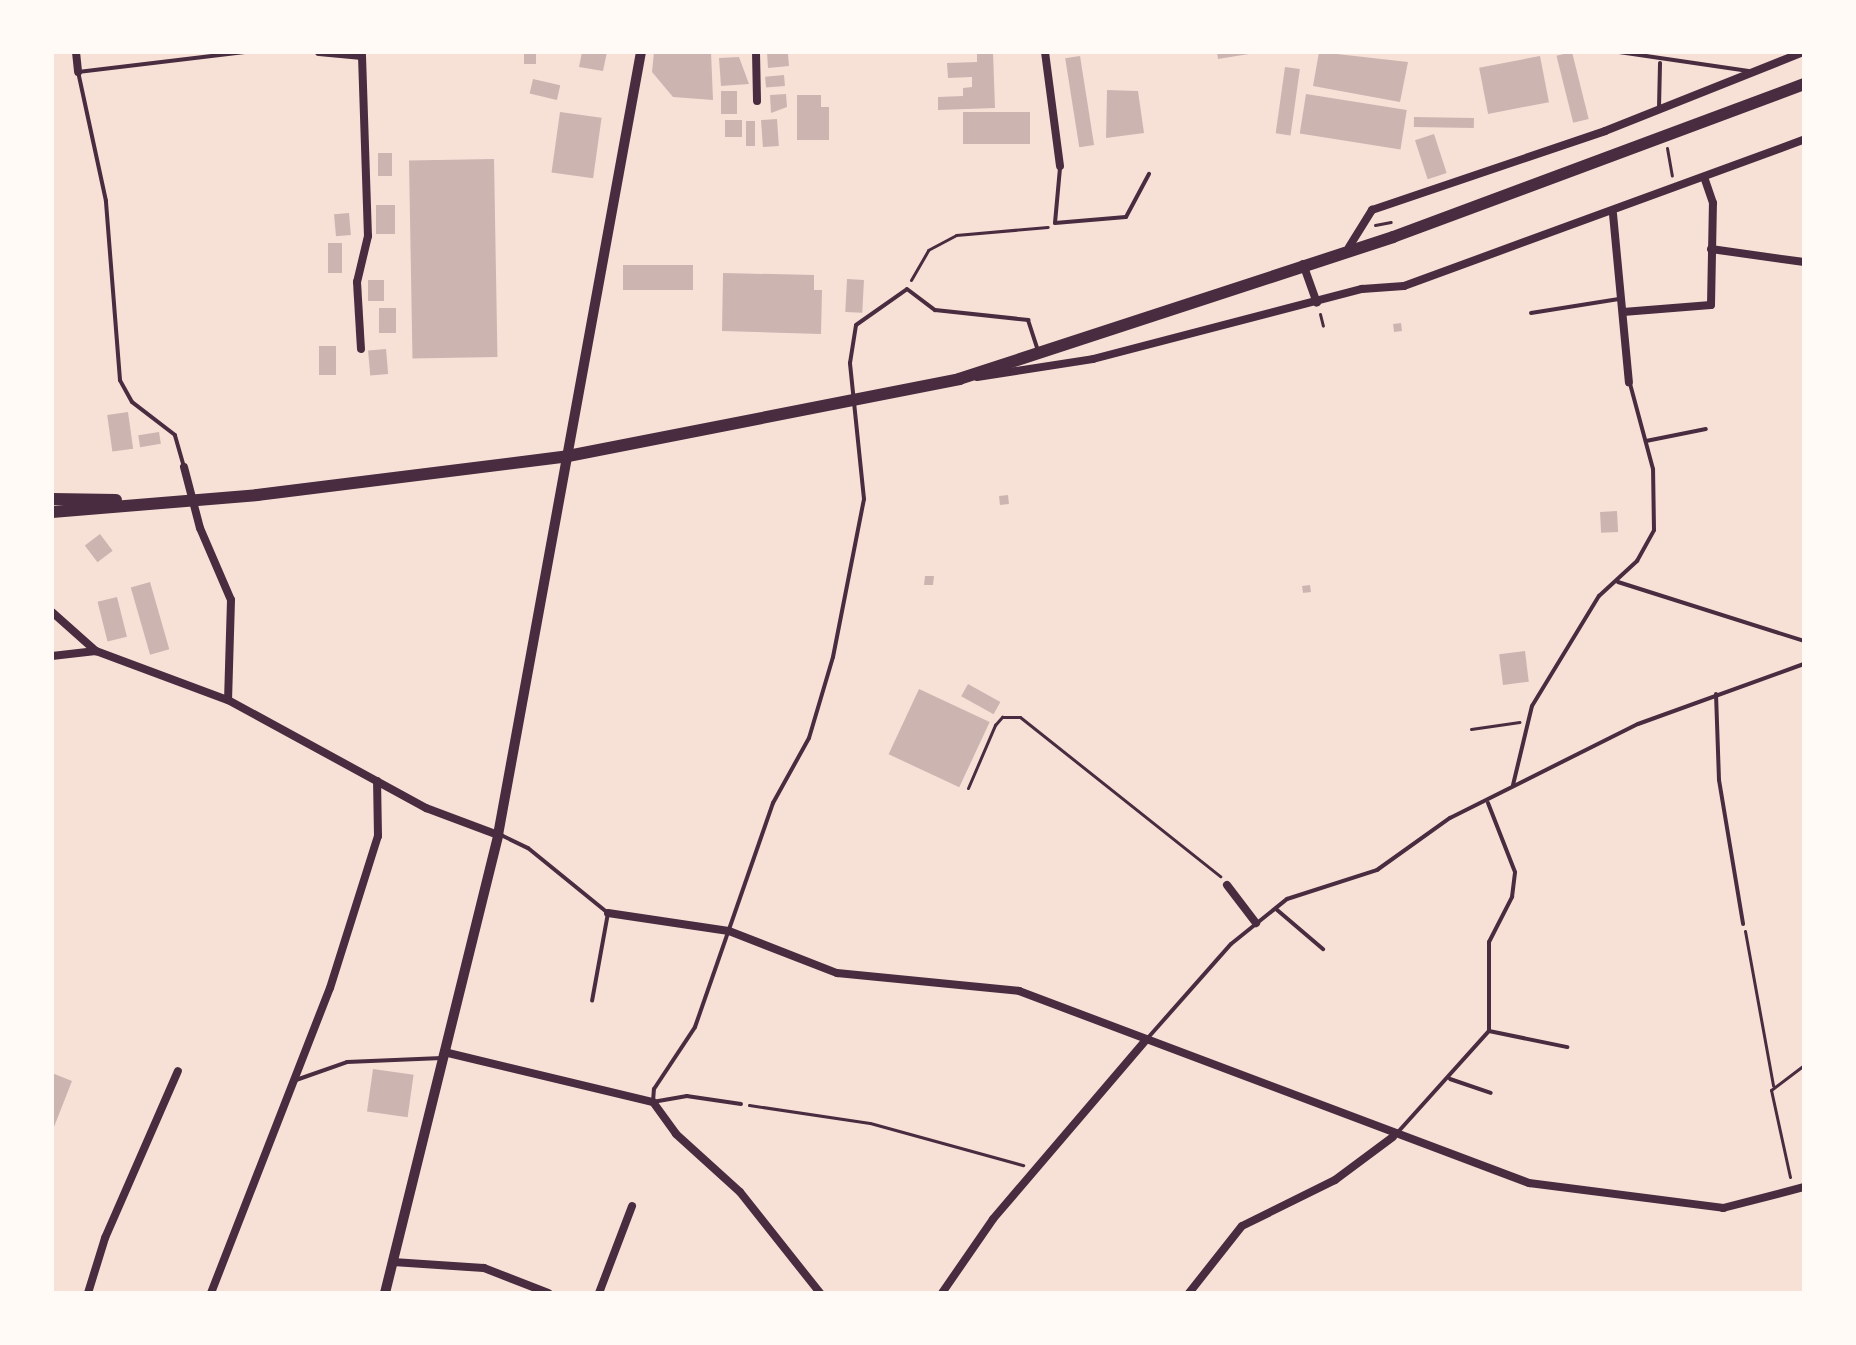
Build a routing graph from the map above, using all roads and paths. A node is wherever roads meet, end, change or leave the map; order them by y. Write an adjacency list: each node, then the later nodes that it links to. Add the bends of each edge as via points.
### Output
1 (76, 52): 11 (street)
2 (245, 52): 11 (lane)
3 (319, 52): 33 (street, via 362,56 368,246 357,282)
4 (641, 52): 40 (street)
5 (756, 52): 14 (street)
6 (1045, 52): 17 (street)
7 (1619, 52): 10 (lane)
8 (1804, 52): 9 (street)
9 (1793, 54): 12 (street)
10 (1660, 63): 12 (lane); 15 (lane)
11 (78, 72): 41 (lane, via 106,201 120,380 132,402 175,435)
12 (1755, 72): 15 (street)
13 (1804, 84): 24 (main road, via 1628,153)
14 (757, 101)
15 (1659, 110): 24 (street, via 1372,210)
16 (1804, 140): 19 (street)
17 (1060, 166): 22 (lane)
18 (1149, 174): 22 (lane, via 1126,217)
19 (1705, 180): 20 (street); 25 (street, via 1713,203)
20 (1613, 214): 29 (street); 30 (street, via 1404,286)
21 (1389, 222): 23 (path)
22 (1055, 223): 28 (path, via 939,242 920,260)
23 (1372, 225)
24 (1349, 247): 27 (main road)
25 (1711, 249): 26 (street); 31 (street, via 1711,305)
26 (1804, 262)
27 (1303, 264): 30 (street); 34 (main road)
28 (907, 289): 34 (lane, via 935,310 1028,320); 37 (lane, via 856,325 850,363)
29 (1624, 298): 31 (street); 32 (lane)
30 (1317, 303): 35 (street, via 1093,359)
31 (1623, 312): 36 (street)
32 (1531, 313)
33 (361, 349)
34 (1039, 355): 35 (main road)
35 (959, 379): 37 (main road)
36 (1629, 382): 39 (lane)
37 (858, 402): 40 (main road); 65 (lane, via 864,499 846,605 809,738 773,803)
38 (1706, 429): 39 (lane)
39 (1646, 441): 45 (lane, via 1657,499 1654,530)
40 (568, 456): 43 (main road); 59 (street)
41 (184, 467): 43 (street)
42 (52, 499): 43 (main road)
43 (191, 502): 44 (main road); 52 (street, via 231,600)
44 (52, 512)
45 (1618, 582): 47 (lane); 53 (lane, via 1599,596)
46 (52, 612): 48 (street)
47 (1804, 641)
48 (96, 651): 49 (street); 52 (street)
49 (52, 656)
50 (1804, 664): 51 (lane)
51 (1716, 694): 56 (lane); 64 (lane, via 1719,780)
52 (228, 700): 55 (street)
53 (1524, 722): 54 (path); 56 (lane)
54 (1471, 729)
55 (377, 781): 59 (street); 75 (street, via 378,836)
56 (1513, 785): 58 (lane)
57 (968, 788): 60 (path, via 995,725 1002,717 1020,717 1180,839)
58 (1488, 803): 61 (lane, via 1450,818 1377,870 1299,893); 68 (lane, via 1515,872 1512,897 1489,942)
59 (498, 835): 62 (lane, via 528,848); 71 (street)
60 (1227, 885): 63 (street)
61 (1276, 909): 63 (lane); 66 (lane)
62 (608, 913): 65 (street); 67 (lane)
63 (1256, 923): 69 (lane)
64 (1743, 924): 76 (path)
65 (729, 931): 69 (street, via 837,973 1019,991); 78 (lane, via 695,1027 662,1074)
66 (1323, 949)
67 (592, 1001)
68 (1489, 1031): 70 (lane); 74 (lane)
69 (1144, 1042): 80 (street); 81 (street)
70 (1567, 1047)
71 (443, 1055): 75 (lane, via 347,1062); 78 (street); 85 (street)
72 (1804, 1065): 76 (path)
73 (178, 1071): 86 (street, via 105,1238)
74 (1450, 1079): 77 (lane); 80 (lane)
75 (296, 1080): 87 (street)
76 (1773, 1085): 83 (path)
77 (1491, 1093)
78 (653, 1102): 79 (lane, via 687,1096); 91 (street, via 676,1134 740,1192)
79 (741, 1104): 81 (path, via 870,1123)
80 (1393, 1137): 83 (street, via 1529,1183 1609,1195 1723,1208); 93 (street, via 1335,1180 1242,1226)
81 (1037, 1169): 92 (street)
82 (1804, 1187): 83 (street)
83 (1792, 1190)
84 (632, 1206): 90 (street)
85 (393, 1262): 88 (street); 89 (street, via 484,1268)
86 (88, 1293)
87 (211, 1293)
88 (385, 1293)
89 (548, 1293)
90 (599, 1293)
91 (820, 1293)
92 (942, 1293)
93 (1189, 1293)

